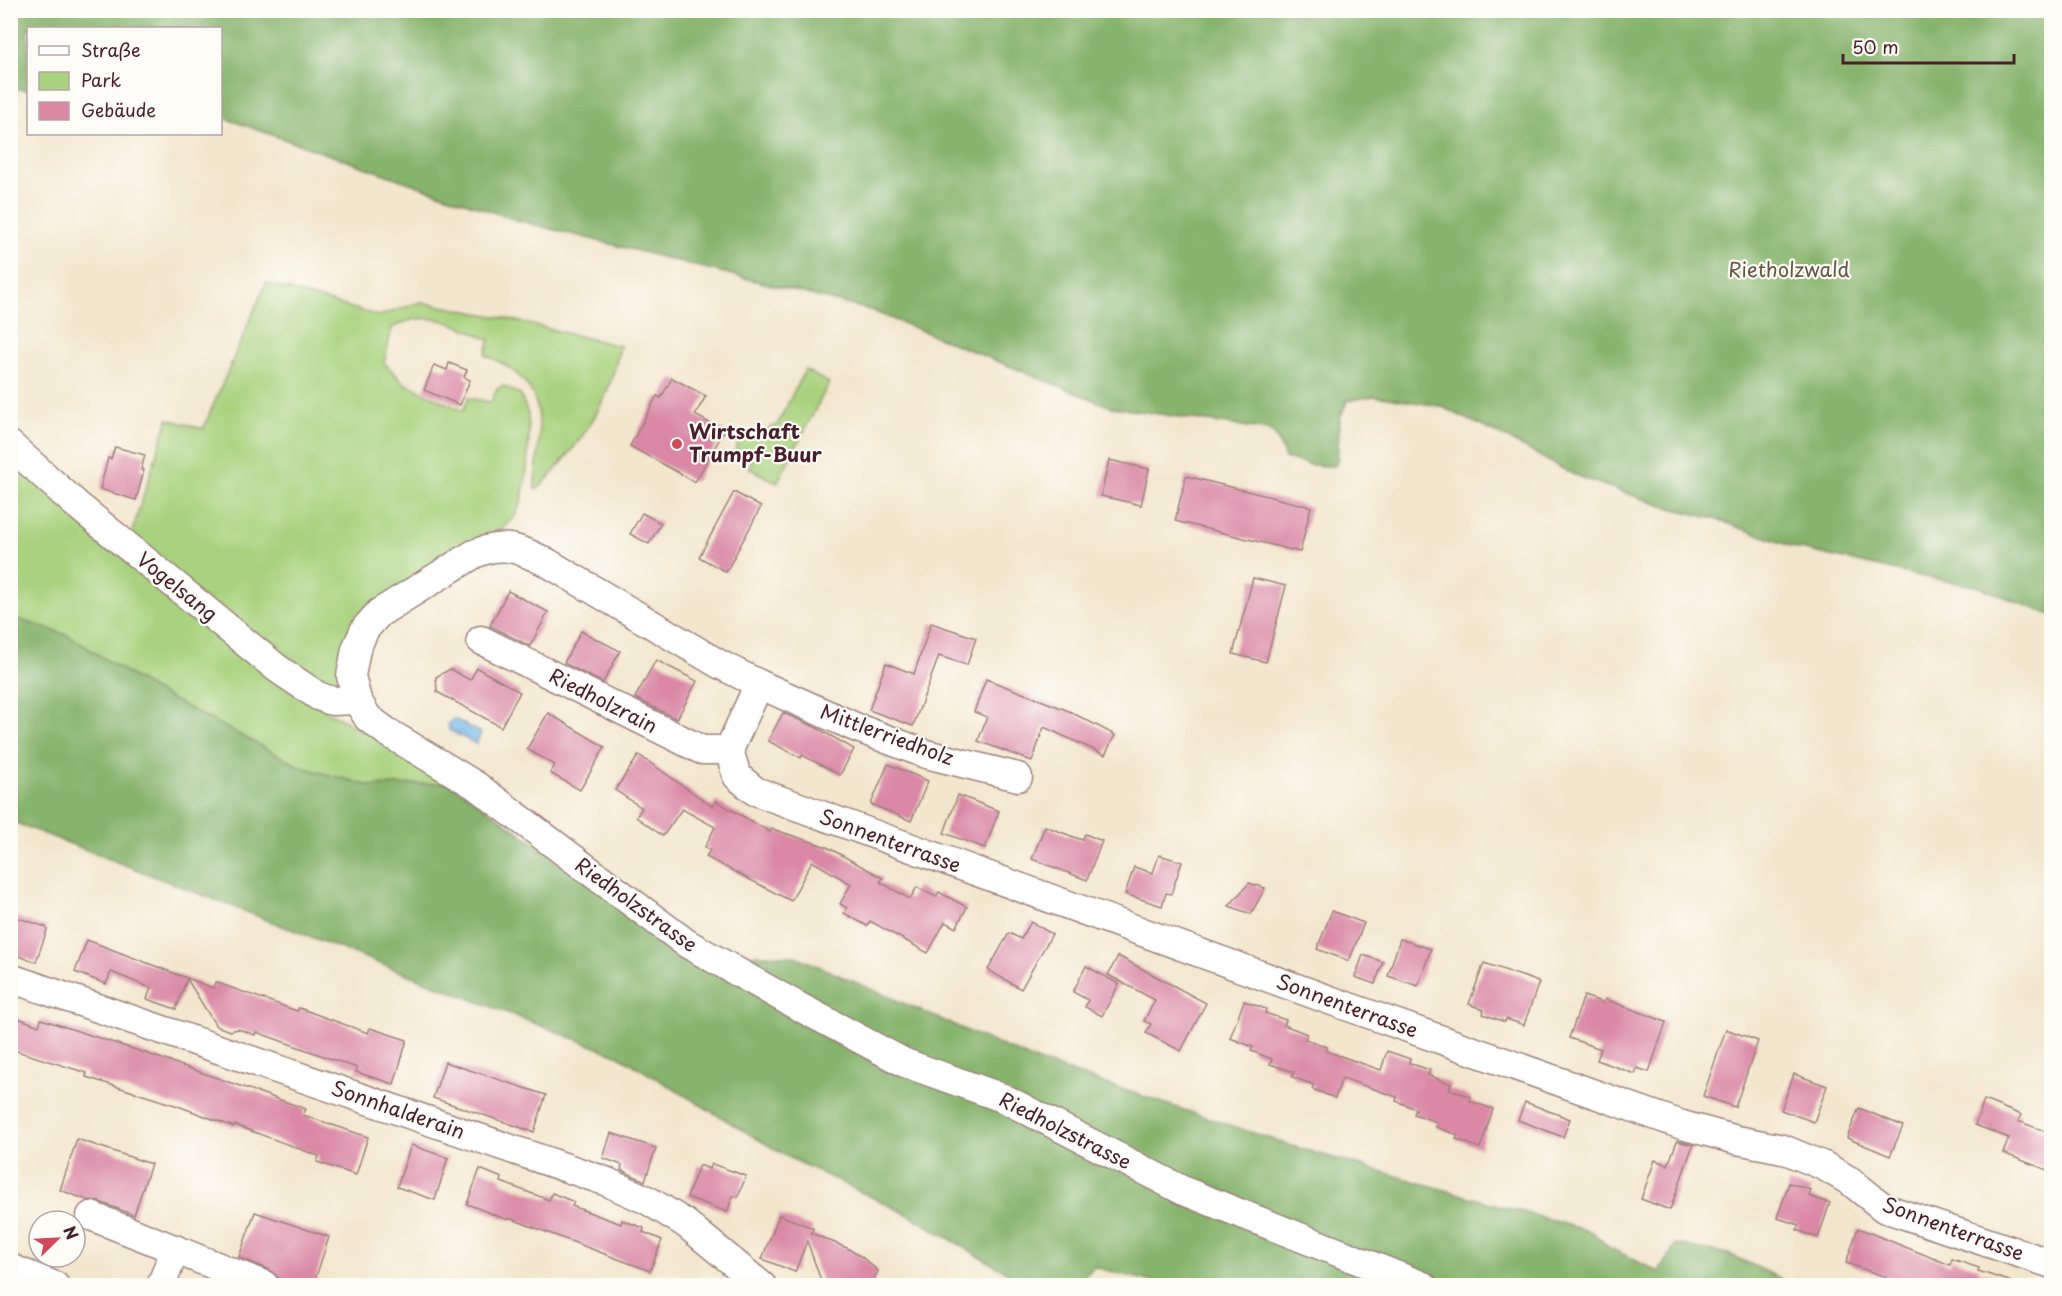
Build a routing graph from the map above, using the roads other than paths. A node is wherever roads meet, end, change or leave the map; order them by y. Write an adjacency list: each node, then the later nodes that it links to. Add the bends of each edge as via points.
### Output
1 (10, 445): 4 (street, Vogelsang, via 77,505 278,669 318,696 332,701)
2 (481, 640): 5 (street, Riedholzrain, via 702,750)
3 (759, 684): 4 (street, Riedholzstrasse, via 548,562 503,546 474,554 379,613 365,629 356,649 351,676); 5 (street); 6 (street, Mittlerriedholz, via 926,754)
4 (357, 700): 16 (street, Riedholzstrasse, via 368,718 475,784 686,943 794,1005 905,1062 1003,1098 1184,1191)
5 (729, 750): 10 (street, Sonnenterrasse, via 737,776 755,791 1682,1125 1783,1149 1824,1166 1884,1208)
6 (1018, 777)
7 (10, 978): 15 (street, Sonnhalderain, via 605,1181 685,1223)
8 (91, 1216): 9 (street)
9 (175, 1249): 13 (street); 14 (street)
10 (2052, 1264)
11 (10, 1268): 12 (street)
12 (55, 1286)
13 (161, 1286)
14 (264, 1286)
15 (762, 1286)
16 (1424, 1286)

